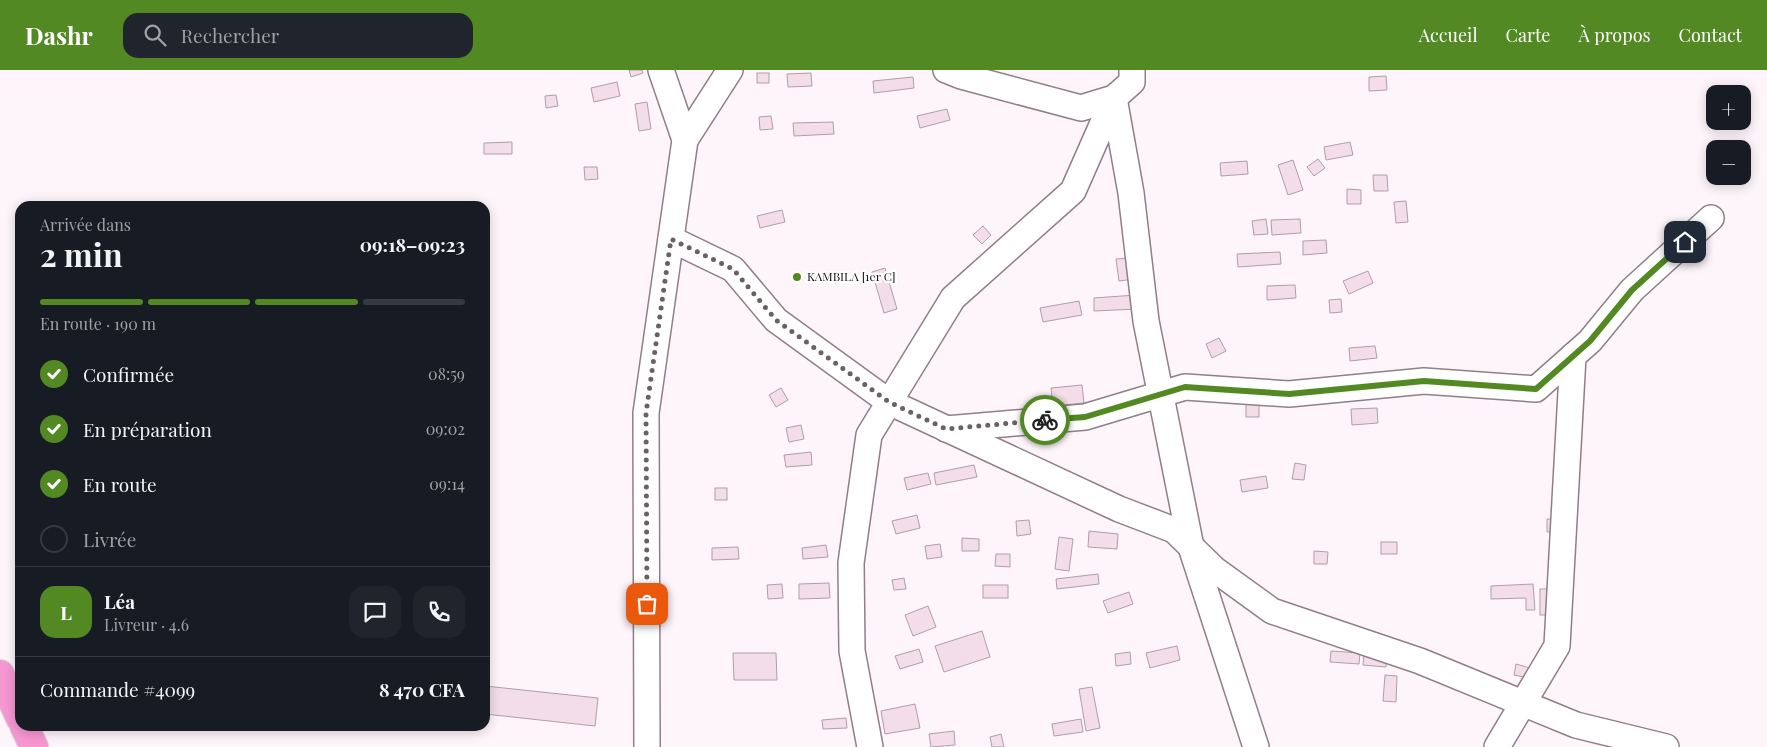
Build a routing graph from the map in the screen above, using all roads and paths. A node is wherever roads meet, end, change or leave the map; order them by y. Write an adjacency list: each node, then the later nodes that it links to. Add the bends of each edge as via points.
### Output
1 (661, 70): 5 (street)
2 (730, 70): 5 (street)
3 (946, 70): 4 (street, via 1081,108)
4 (1131, 80): 9 (street, via 1131,193 1146,321); 10 (street, via 1073,191 953,298)
5 (685, 140): 7 (street)
6 (1711, 218): 8 (street, via 1632,290 1590,341)
7 (671, 239): 10 (street, via 733,269 776,320); 18 (street, via 646,413)
8 (1573, 356): 9 (street, via 1536,389 1424,381 1289,394 1185,387); 14 (street, via 1557,646)
9 (1161, 394): 11 (street, via 1085,417); 12 (street)
10 (889, 402): 11 (street); 19 (street, via 869,435 851,564 852,651)
11 (946, 429): 12 (street, via 1118,509 1174,530)
12 (1191, 547): 14 (street, via 1214,569 1272,611 1420,662); 20 (street)
13 (0, 674): 15 (highway)
14 (1524, 705): 21 (street); 22 (street, via 1576,725)
15 (15, 707)
16 (26, 731): 17 (highway)
17 (34, 747)
18 (647, 747)
19 (870, 747)
20 (1256, 747)
21 (1497, 747)
22 (1666, 747)

